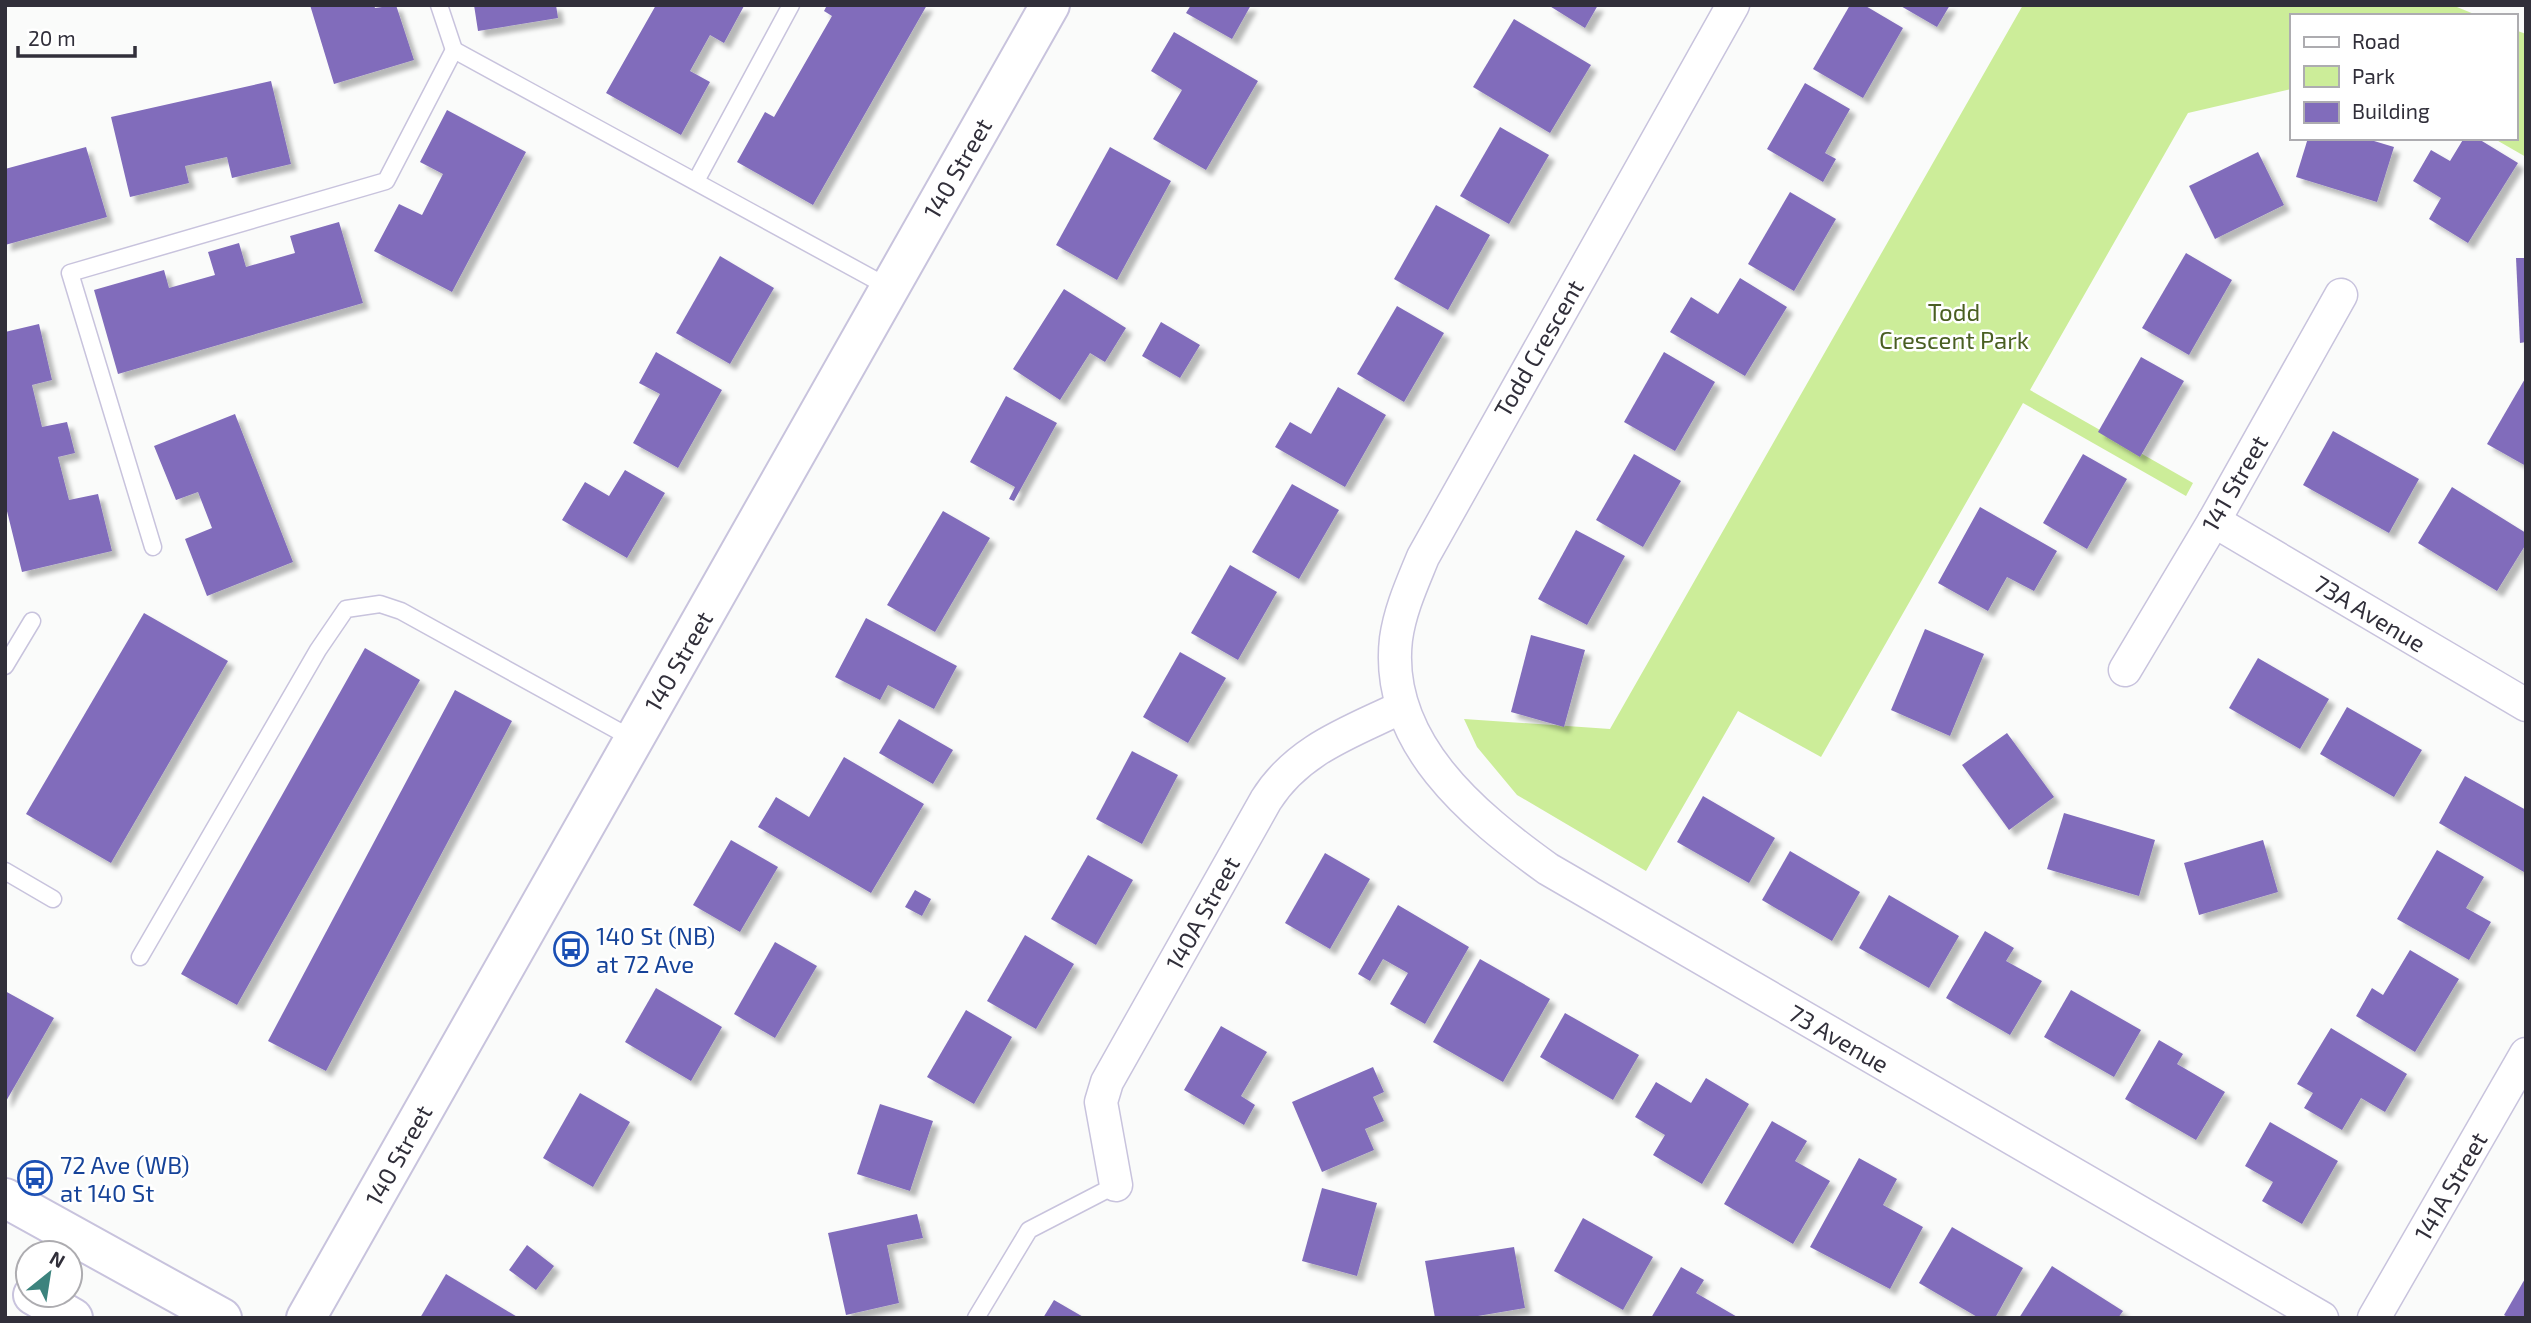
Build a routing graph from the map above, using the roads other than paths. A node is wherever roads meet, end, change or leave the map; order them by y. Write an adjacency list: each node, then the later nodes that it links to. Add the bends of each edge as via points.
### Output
1 (439, 5): 5 (lane)
2 (791, 5): 6 (lane)
3 (1050, 5): 7 (main road, 140 Street)
4 (1733, 5): 15 (street, Todd Crescent, via 1423,557 1402,608 1396,639)
5 (454, 50): 6 (lane); 10 (lane, via 386,181 70,274)
6 (696, 181): 7 (lane)
7 (890, 288): 16 (main road, 140 Street)
8 (2341, 295): 9 (street, 141 Street)
9 (2214, 521): 13 (street, 141 Street); 14 (street, 73A Avenue)
10 (153, 547)
11 (32, 621): 12 (lane)
12 (5, 666)
13 (2125, 670)
14 (2526, 705)
15 (1402, 707): 21 (street, 140A Street, via 1323,744 1290,768 1266,800 1108,1082 1101,1102); 28 (street, 73 Avenue, via 1410,729 1453,789 1475,813 1549,869)
16 (633, 739): 19 (lane, via 401,611 380,604 346,609); 26 (main road, 140 Street)
17 (5, 871): 18 (lane)
18 (53, 899)
19 (140, 957)
20 (2526, 1054): 29 (street, 141A Street)
21 (1116, 1185): 27 (lane, via 1029,1230)
22 (5, 1198): 25 (main road)
23 (57, 1309): 24 (main road)
24 (73, 1318)
25 (222, 1318)
26 (306, 1318)
27 (976, 1318)
28 (2322, 1318)
29 (2374, 1318)

